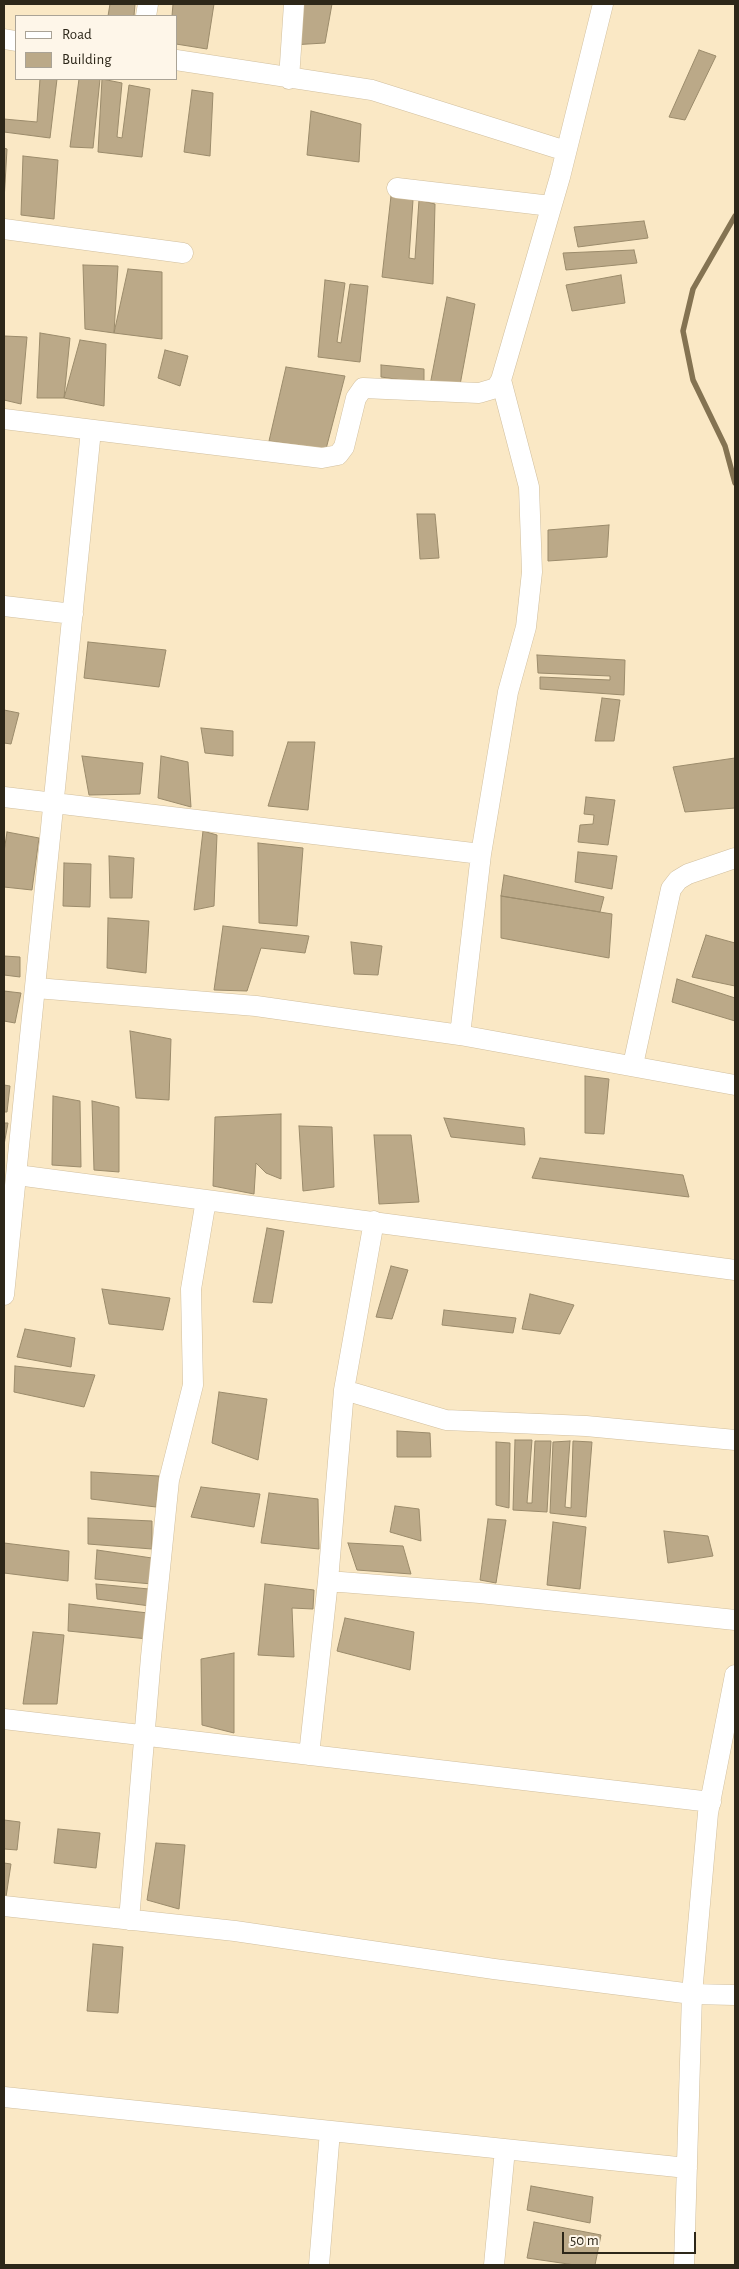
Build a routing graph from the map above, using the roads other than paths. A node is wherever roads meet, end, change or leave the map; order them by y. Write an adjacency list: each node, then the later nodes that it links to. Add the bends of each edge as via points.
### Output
1 (294, 4): 4 (street)
2 (603, 4): 5 (street)
3 (178, 60): 4 (street)
4 (289, 79): 5 (street, via 372,90)
5 (566, 151): 7 (street)
6 (397, 188): 7 (street)
7 (551, 206): 10 (street)
8 (4, 229): 9 (street)
9 (183, 253)
10 (501, 380): 12 (street, via 496,388 478,393 363,388 356,398 344,447 338,455 322,458); 17 (street, via 528,487 532,572 526,627 508,692)
11 (4, 419): 12 (street)
12 (91, 430): 14 (street)
13 (4, 606): 14 (street)
14 (73, 614): 16 (street)
15 (4, 797): 16 (street)
16 (55, 803): 17 (street); 19 (street)
17 (481, 854): 20 (street)
18 (735, 858): 21 (street, via 688,874 671,889)
19 (36, 988): 20 (street, via 256,1006); 23 (street)
20 (460, 1035): 21 (street)
21 (633, 1065): 22 (street)
22 (735, 1085)
23 (18, 1175): 24 (street); 27 (street)
24 (206, 1200): 25 (street); 34 (street, via 192,1289 193,1386 169,1480)
25 (374, 1220): 26 (street); 28 (street)
26 (735, 1270)
27 (4, 1295)
28 (344, 1390): 29 (street, via 446,1420 586,1426); 30 (street)
29 (735, 1440)
30 (328, 1581): 31 (street, via 480,1593); 35 (street)
31 (735, 1620)
32 (735, 1675): 36 (street)
33 (4, 1719): 34 (street)
34 (144, 1736): 35 (street); 38 (street)
35 (309, 1755): 36 (street)
36 (711, 1802): 39 (street)
37 (4, 1906): 38 (street)
38 (129, 1920): 39 (street, via 235,1931)
39 (692, 1994): 40 (street); 44 (street)
40 (735, 1995)
41 (4, 2097): 42 (street)
42 (330, 2131): 43 (street); 45 (street)
43 (505, 2149): 44 (street); 46 (street)
44 (686, 2168): 47 (street)
45 (319, 2265)
46 (494, 2265)
47 (684, 2265)

